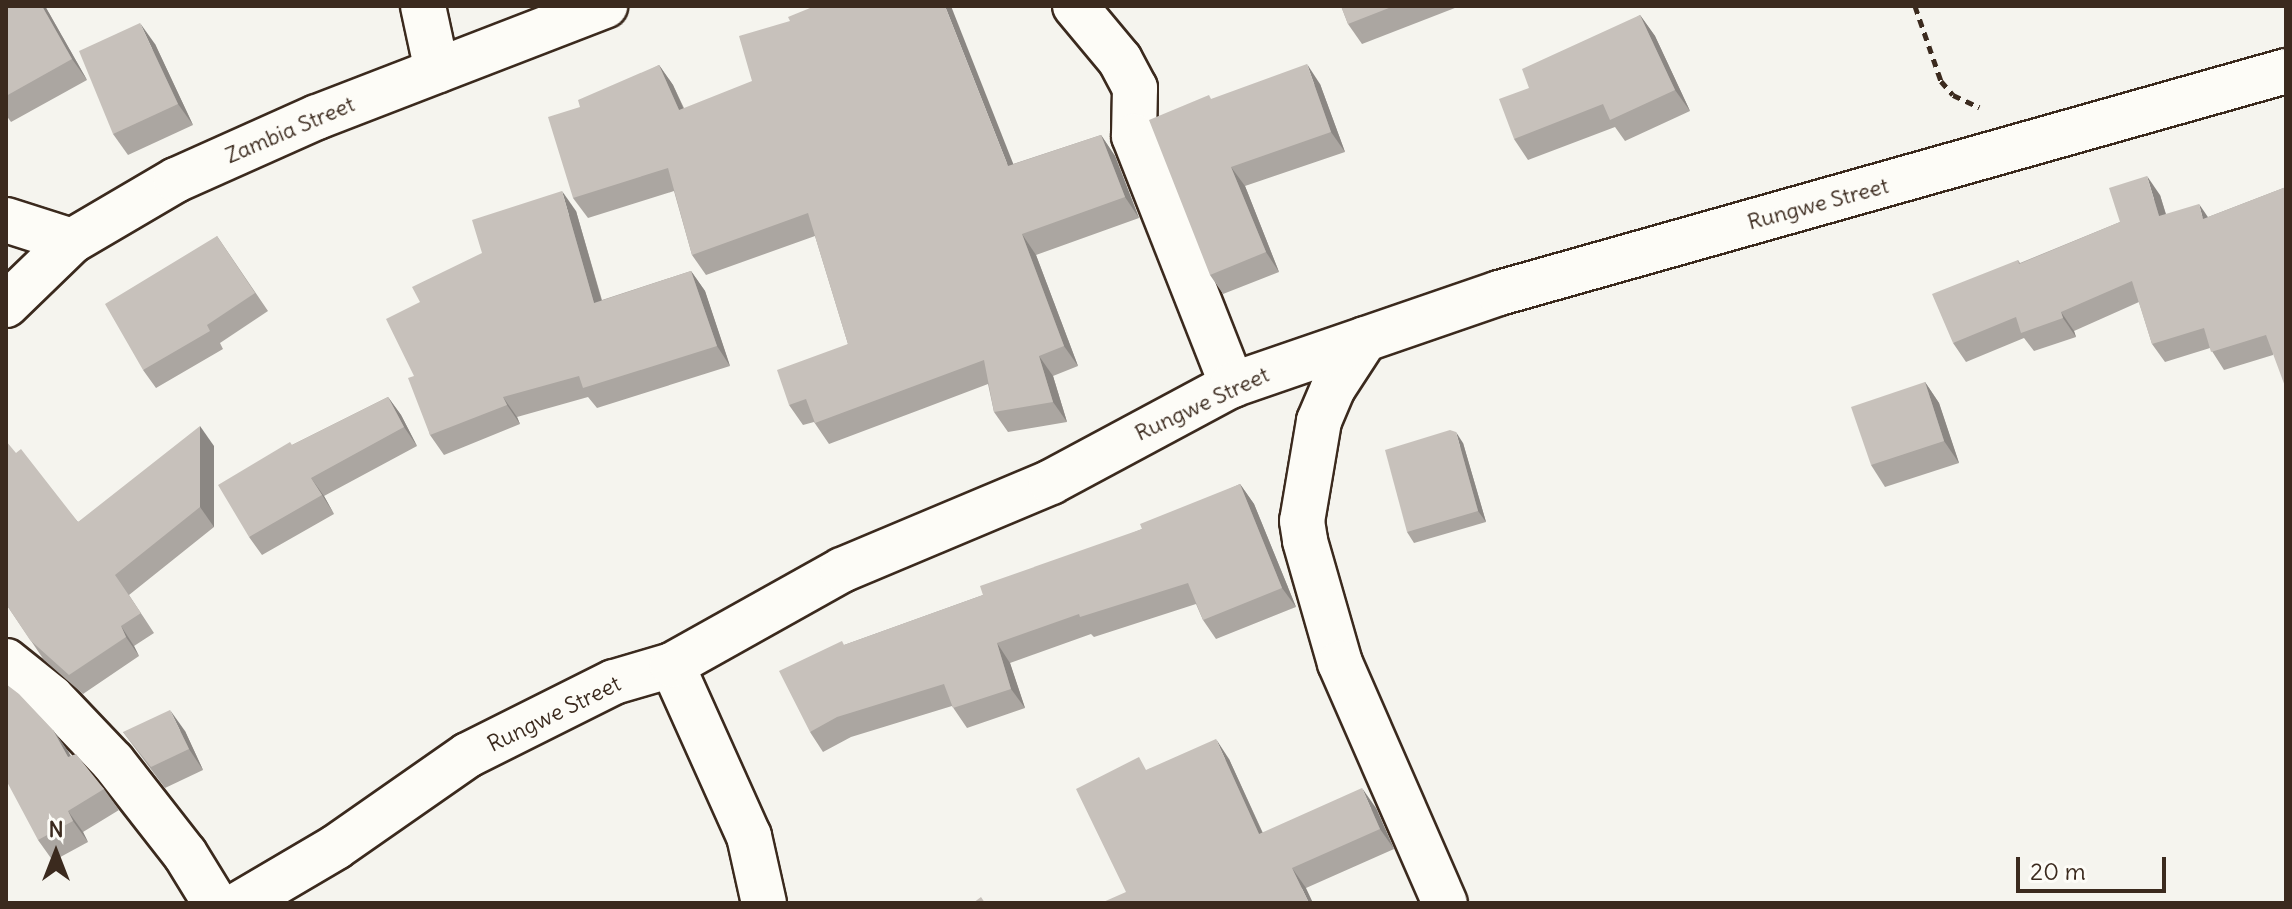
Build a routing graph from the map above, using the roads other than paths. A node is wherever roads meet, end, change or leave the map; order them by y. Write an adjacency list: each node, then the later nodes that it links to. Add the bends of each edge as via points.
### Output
1 (423, 6): 4 (street)
2 (605, 6): 4 (street, Zambia Street)
3 (1075, 6): 10 (street, via 1120,60 1135,88 1134,136)
4 (437, 71): 7 (street, Zambia Street, via 217,160)
5 (2286, 71): 9 (street, Rungwe Street, via 1596,265)
6 (6, 220): 7 (street)
7 (72, 241): 8 (street, Zambia Street)
8 (6, 305)
9 (1365, 339): 10 (street, Rungwe Street); 16 (street, via 1319,421 1302,521 1340,663)
10 (1232, 385): 12 (street, Rungwe Street, via 1051,482 842,570)
11 (6, 661): 13 (street, via 51,697 113,762 185,854)
12 (672, 665): 14 (street, Rungwe Street, via 614,682 468,755 336,847); 15 (street, via 749,836)
13 (215, 903)
14 (241, 903)
15 (764, 903)
16 (1445, 903)

